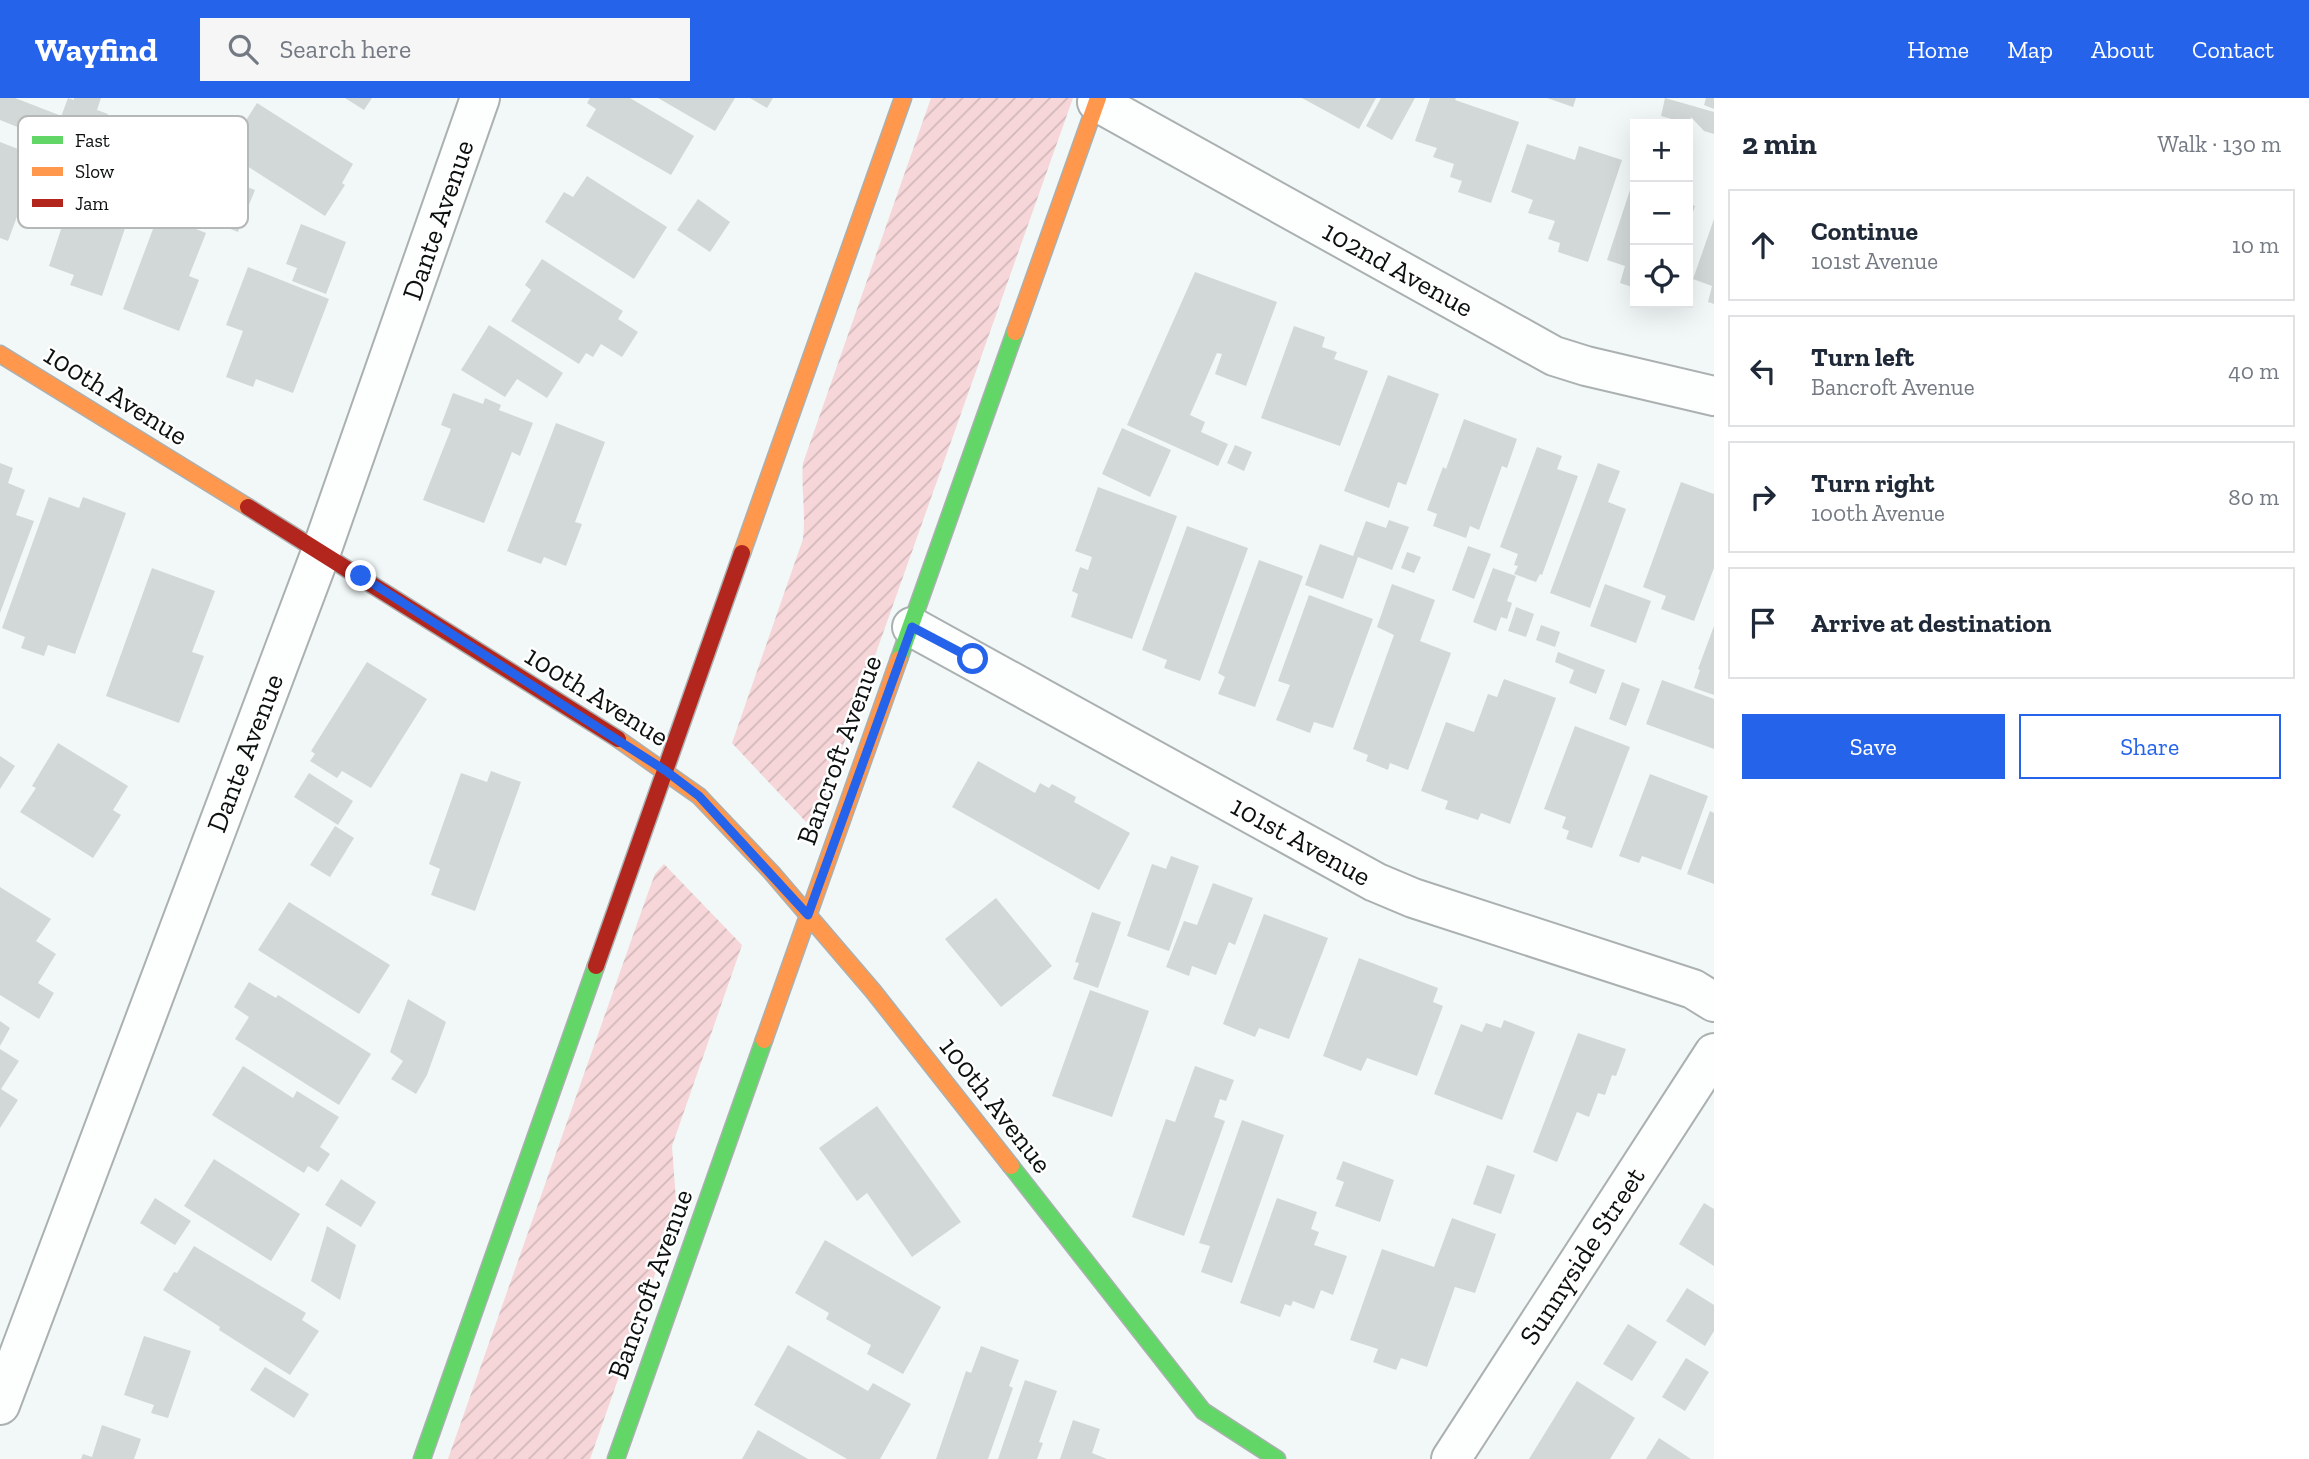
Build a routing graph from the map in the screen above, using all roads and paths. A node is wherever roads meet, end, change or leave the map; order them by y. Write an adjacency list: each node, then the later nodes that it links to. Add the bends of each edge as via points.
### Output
1 (480, 98): 6 (street, Dante Avenue)
2 (903, 98): 8 (main road)
3 (1098, 100): 5 (street, 102nd Avenue, via 1554,356); 7 (main road, Bancroft Avenue)
4 (0, 354): 6 (main road, 100th Avenue)
5 (1714, 396)
6 (321, 552): 8 (main road, 100th Avenue); 12 (street, Dante Avenue)
7 (912, 627): 9 (main road, Bancroft Avenue); 10 (street, 101st Avenue, via 1375,882 1693,989)
8 (666, 771): 9 (main road, 100th Avenue, via 699,796); 13 (main road)
9 (808, 915): 14 (main road, Bancroft Avenue); 15 (main road, 100th Avenue, via 873,991 1203,1411)
10 (1714, 1002)
11 (1714, 1053): 16 (street, Sunnyside Street)
12 (0, 1405)
13 (422, 1459)
14 (616, 1459)
15 (1276, 1459)
16 (1451, 1459)

